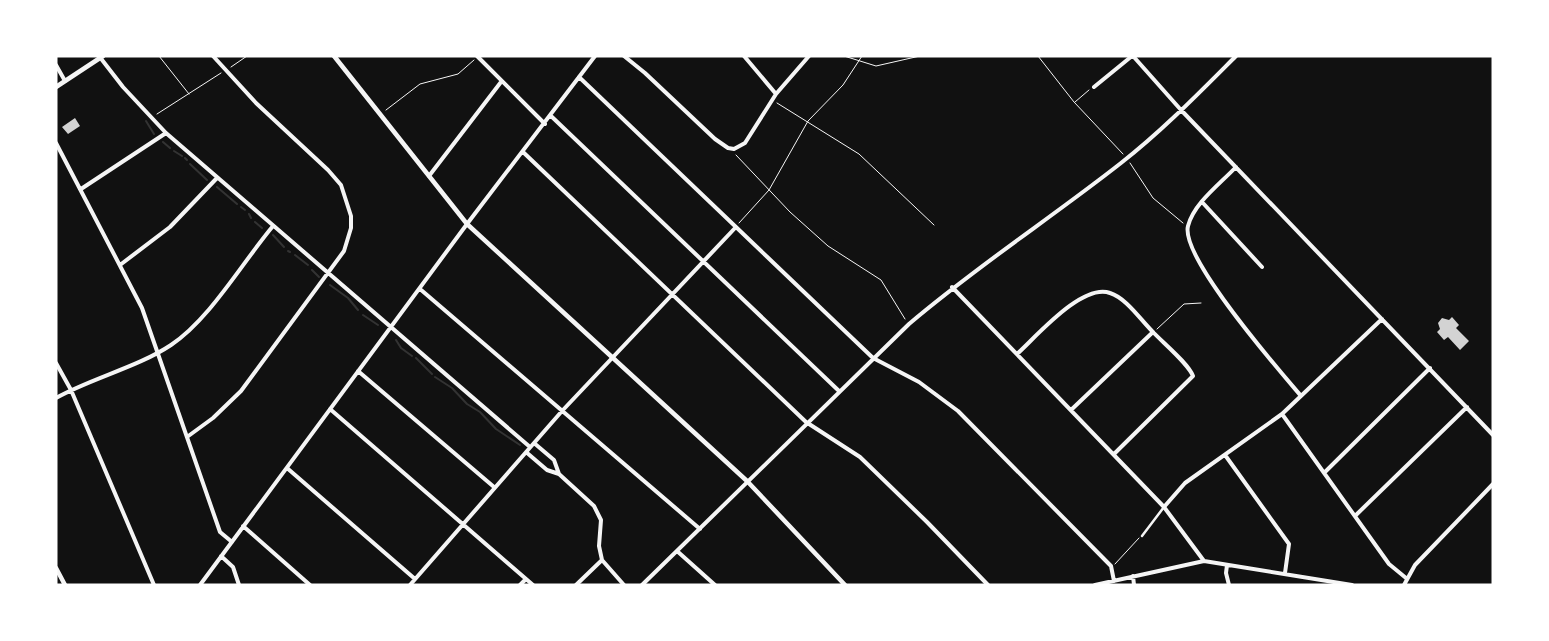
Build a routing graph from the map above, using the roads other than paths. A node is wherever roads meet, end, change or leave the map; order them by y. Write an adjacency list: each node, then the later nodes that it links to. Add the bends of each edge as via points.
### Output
1 (213, 56): 35 (street, via 256,103 328,170 346,194 351,216 349,240)
2 (334, 56): 25 (street)
3 (477, 56): 14 (street)
4 (594, 56): 12 (street)
5 (624, 56): 17 (street, via 728,148 734,149 745,143)
6 (744, 56): 17 (street)
7 (809, 56): 17 (street)
8 (1132, 56): 16 (street); 18 (street)
9 (1236, 56): 18 (street)
10 (101, 57): 13 (street); 21 (street)
11 (56, 65): 13 (street)
12 (579, 77): 19 (street); 31 (street)
13 (65, 81): 15 (street)
14 (501, 82): 20 (street); 25 (street)
15 (56, 87)
16 (1094, 87)
17 (776, 94)
18 (1181, 110): 24 (street); 36 (street, via 1127,158)
19 (551, 116): 20 (street); 32 (street)
20 (544, 124): 23 (street)
21 (166, 133): 26 (street); 27 (street)
22 (56, 143): 27 (street)
23 (523, 152): 29 (street); 38 (street)
24 (1236, 167): 28 (street); 39 (street)
25 (429, 176): 29 (street)
26 (216, 179): 30 (street); 33 (street, via 170,227)
27 (81, 188): 33 (street)
28 (1202, 202): 34 (street); 51 (street, via 1188,226 1187,238 1203,271)
29 (467, 224): 37 (street); 44 (street)
30 (272, 226): 35 (street); 42 (street, via 204,316 186,334)
31 (736, 228): 32 (street); 45 (street)
32 (704, 262): 38 (street); 50 (street)
33 (120, 265): 42 (street, via 142,308)
34 (1262, 267)
35 (328, 274): 40 (street); 60 (street, via 241,391)
36 (952, 287): 43 (street); 45 (street)
37 (420, 289): 40 (street); 56 (street)
38 (672, 295): 44 (street); 58 (street)
39 (1382, 319): 47 (street); 51 (street)
40 (391, 328): 48 (street); 62 (street)
41 (1153, 332): 43 (street, via 1122,301 1109,292 1101,292 1081,297); 55 (street); 64 (street, via 1192,378)
42 (158, 352): 49 (street); 60 (street)
43 (1017, 354): 55 (street)
44 (613, 358): 56 (street); 69 (street)
45 (872, 358): 50 (street); 90 (street, via 919,382 958,411 1111,566)
46 (56, 363): 49 (street)
47 (1430, 368): 53 (street); 67 (street)
48 (358, 371): 54 (street); 71 (street)
49 (71, 390): 52 (street); 92 (street)
50 (839, 390): 58 (street)
51 (1301, 396): 57 (street)
52 (56, 398)
53 (1467, 407): 59 (street); 73 (street)
54 (330, 409): 66 (street); 74 (street)
55 (1071, 410): 64 (street)
56 (562, 411): 61 (street); 76 (street)
57 (1282, 414): 65 (street); 67 (street)
58 (806, 422): 69 (street); 104 (street, via 860,457)
59 (1493, 435)
60 (187, 437): 78 (street, via 220,532)
61 (534, 442): 62 (street); 68 (street, via 554,460)
62 (530, 448): 63 (street)
63 (526, 452): 68 (street, via 547,470); 71 (street)
64 (1114, 454): 72 (street)
65 (1225, 454): 72 (street, via 1185,484); 85 (street, via 1289,544)
66 (287, 468): 75 (street); 88 (street)
67 (1325, 472): 73 (street)
68 (559, 474): 81 (street, via 599,513)
69 (747, 481): 76 (street); 103 (street)
70 (1493, 484): 87 (street)
71 (494, 487): 74 (street)
72 (1164, 507): 77 (street); 82 (street)
73 (1356, 515): 87 (street, via 1389,564)
74 (462, 523): 88 (street); 89 (street)
75 (243, 526): 78 (street); 95 (street)
76 (700, 529): 79 (street)
77 (1142, 536)
78 (232, 542): 80 (street)
79 (677, 551): 101 (street); 102 (street)
80 (221, 556): 93 (street); 94 (street, via 232,567)
81 (602, 560): 99 (street); 100 (street)
82 (1204, 561): 83 (street); 86 (street)
83 (1227, 565): 85 (street); 107 (street)
84 (56, 568): 91 (street)
85 (1285, 573): 108 (street)
86 (1133, 576): 90 (street); 106 (street)
87 (1406, 578): 109 (street)
88 (415, 579): 96 (street)
89 (526, 579): 97 (street); 98 (street)
90 (1114, 581): 105 (street)
91 (65, 585)
92 (154, 585)
93 (200, 585)
94 (239, 585)
95 (310, 585)
96 (410, 585)
97 (520, 585)
98 (533, 585)
99 (576, 585)
100 (624, 585)
101 (642, 585)
102 (715, 585)
103 (845, 585)
104 (988, 585)
105 (1096, 585)
106 (1134, 585)
107 (1229, 585)
108 (1352, 585)
109 (1404, 585)

